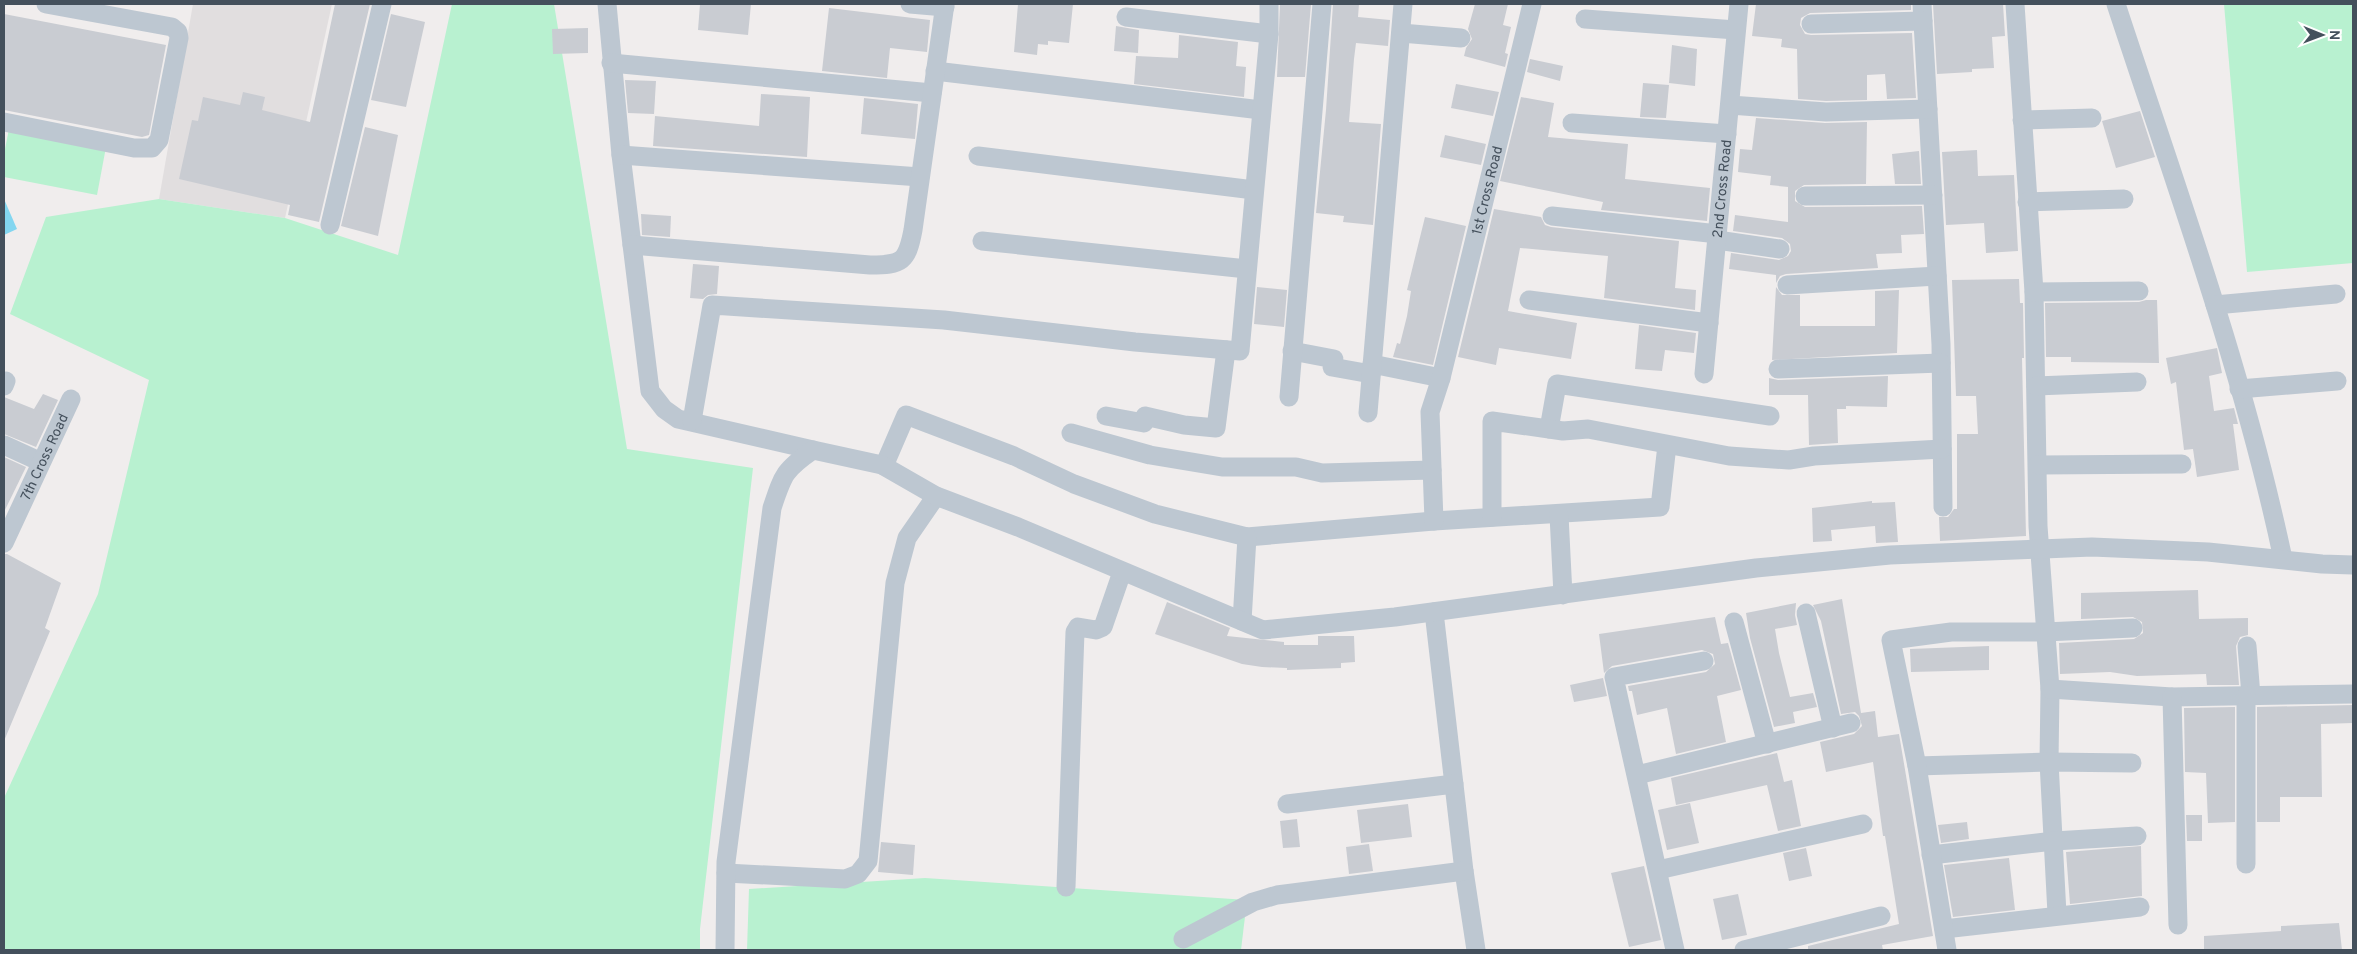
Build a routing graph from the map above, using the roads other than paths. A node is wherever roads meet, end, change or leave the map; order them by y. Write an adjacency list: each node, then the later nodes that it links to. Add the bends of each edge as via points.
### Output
1 (46, 4): 29 (street, via 172,27 178,32 159,140 152,148 134,148)
2 (382, 4): 41 (street)
3 (607, 4): 21 (street)
4 (910, 4): 12 (street)
5 (1269, 4): 19 (street)
6 (1322, 4): 56 (street)
7 (1403, 4): 18 (street)
8 (1532, 4): 61 (street, 1st Cross Road)
9 (1739, 4): 17 (street, 2nd Cross Road)
10 (2015, 4): 28 (street)
11 (2116, 4): 53 (street)
12 (945, 5): 22 (street)
13 (1923, 12): 16 (street); 25 (street)
14 (1126, 17): 19 (street)
15 (1584, 19): 17 (street)
16 (1811, 24)
17 (1736, 30): 24 (street, 2nd Cross Road)
18 (1401, 33): 20 (street); 58 (street)
19 (1269, 34): 26 (street)
20 (1461, 38)
21 (611, 63): 23 (street); 32 (street)
22 (935, 71): 23 (street); 26 (street)
23 (932, 93): 34 (street)
24 (1730, 105): 25 (street, via 1826,112); 31 (street, 2nd Cross Road)
25 (1928, 109): 36 (street)
26 (1261, 110): 35 (street)
27 (2092, 118): 28 (street)
28 (2022, 120): 39 (street)
29 (4, 122)
30 (1572, 123): 31 (street)
31 (1727, 134): 42 (street, 2nd Cross Road)
32 (621, 155): 34 (street); 44 (street)
33 (978, 156): 35 (street)
34 (920, 176): 44 (street, via 910,248 903,260 891,265)
35 (1254, 190): 46 (street)
36 (1933, 195): 37 (street); 47 (street)
37 (1804, 196)
38 (2124, 199): 39 (street)
39 (2028, 202): 50 (street)
40 (1552, 216): 42 (street)
41 (330, 225)
42 (1717, 237): 45 (street); 54 (street, 2nd Cross Road)
43 (982, 241): 46 (street)
44 (632, 245): 71 (street, via 650,391 664,408 678,418)
45 (1780, 249)
46 (1247, 269): 55 (street, via 1240,351)
47 (1937, 276): 48 (street); 57 (street)
48 (1787, 285)
49 (2139, 291): 50 (street)
50 (2034, 292): 64 (street)
51 (2336, 294): 53 (street)
52 (1529, 300): 54 (street)
53 (2214, 306): 65 (street)
54 (1709, 323): 60 (street, 2nd Cross Road)
55 (1226, 350): 69 (street, via 1216,428 1145,416 1144,423); 71 (street, via 944,320 712,305)
56 (1292, 351): 58 (street, via 1334,358 1332,367); 66 (street)
57 (1942, 363): 59 (street); 76 (street)
58 (1371, 369): 61 (street); 68 (street)
59 (1778, 369)
60 (1704, 374)
61 (1440, 378): 82 (street, 1st Cross Road, via 1430,412)
62 (2337, 381): 65 (street)
63 (2138, 382): 64 (street)
64 (2036, 386): 80 (street)
65 (2239, 389): 91 (street, via 2268,484)
66 (1289, 398)
67 (71, 399): 78 (street, 7th Cross Road)
68 (1368, 414)
69 (1106, 416)
70 (1770, 416): 72 (street, via 1557,384)
71 (692, 421): 77 (street)
72 (1549, 429): 75 (street, via 1588,429); 86 (street, via 1492,421)
73 (1071, 433): 82 (street, via 1150,455 1222,466 1296,467 1322,473)
74 (4, 445): 78 (street)
75 (1667, 445): 76 (street, via 1729,456 1789,460); 85 (street, via 1660,507)
76 (1942, 449): 84 (street)
77 (813, 450): 81 (street); 123 (street, via 792,464 782,478 772,508)
78 (41, 462): 89 (street, 7th Cross Road)
79 (2182, 464): 80 (street)
80 (2038, 465): 90 (street)
81 (884, 466): 83 (street); 88 (street, via 906,415 1155,514)
82 (1432, 470): 87 (street, 1st Cross Road)
83 (936, 496): 93 (street); 123 (street, via 907,538 895,583 868,861 858,874 845,878)
84 (1943, 507)
85 (1559, 515): 86 (street); 94 (street)
86 (1492, 517): 87 (street)
87 (1434, 521): 88 (street)
88 (1247, 537): 97 (street)
89 (4, 540)
90 (2039, 547): 91 (street, via 2092,546); 94 (street, via 1890,555 1775,566); 100 (street)
91 (2283, 559): 92 (street)
92 (2353, 565)
93 (1122, 572): 97 (street); 124 (street, via 1103,627 1096,630 1078,627 1075,632)
94 (1563, 595): 95 (street)
95 (1434, 612): 97 (street, via 1263,630); 114 (street)
96 (1806, 613): 108 (street)
97 (1242, 622)
98 (1734, 622): 109 (street)
99 (2132, 628): 100 (street)
100 (2045, 632): 103 (street); 112 (street, via 1952,632 1892,640)
101 (2247, 646): 105 (street)
102 (1704, 661): 113 (street, via 1614,676)
103 (2050, 689): 106 (street); 110 (street)
104 (2353, 694): 105 (street)
105 (2248, 696): 106 (street); 120 (street)
106 (2172, 697): 128 (street)
107 (1851, 724): 108 (street)
108 (1833, 728): 109 (street)
109 (1767, 744): 113 (street)
110 (2048, 762): 111 (street); 112 (street); 118 (street)
111 (2132, 763)
112 (1917, 766): 119 (street)
113 (1637, 775): 121 (street)
114 (1454, 784): 115 (street); 122 (street)
115 (1287, 804)
116 (1863, 824): 121 (street)
117 (2137, 836): 118 (street)
118 (2054, 841): 119 (street); 126 (street)
119 (1931, 855): 129 (street)
120 (2246, 864)
121 (1658, 870): 133 (street)
122 (1464, 871): 130 (street, via 1277,895 1253,902); 132 (street)
123 (726, 873): 131 (street)
124 (1066, 887)
125 (2140, 907): 126 (street)
126 (2057, 914): 129 (street)
127 (1881, 916): 134 (street)
128 (2178, 925)
129 (1944, 929): 135 (street)
130 (1183, 939)
131 (725, 950)
132 (1476, 950)
133 (1675, 950)
134 (1744, 950)
135 (1947, 950)

